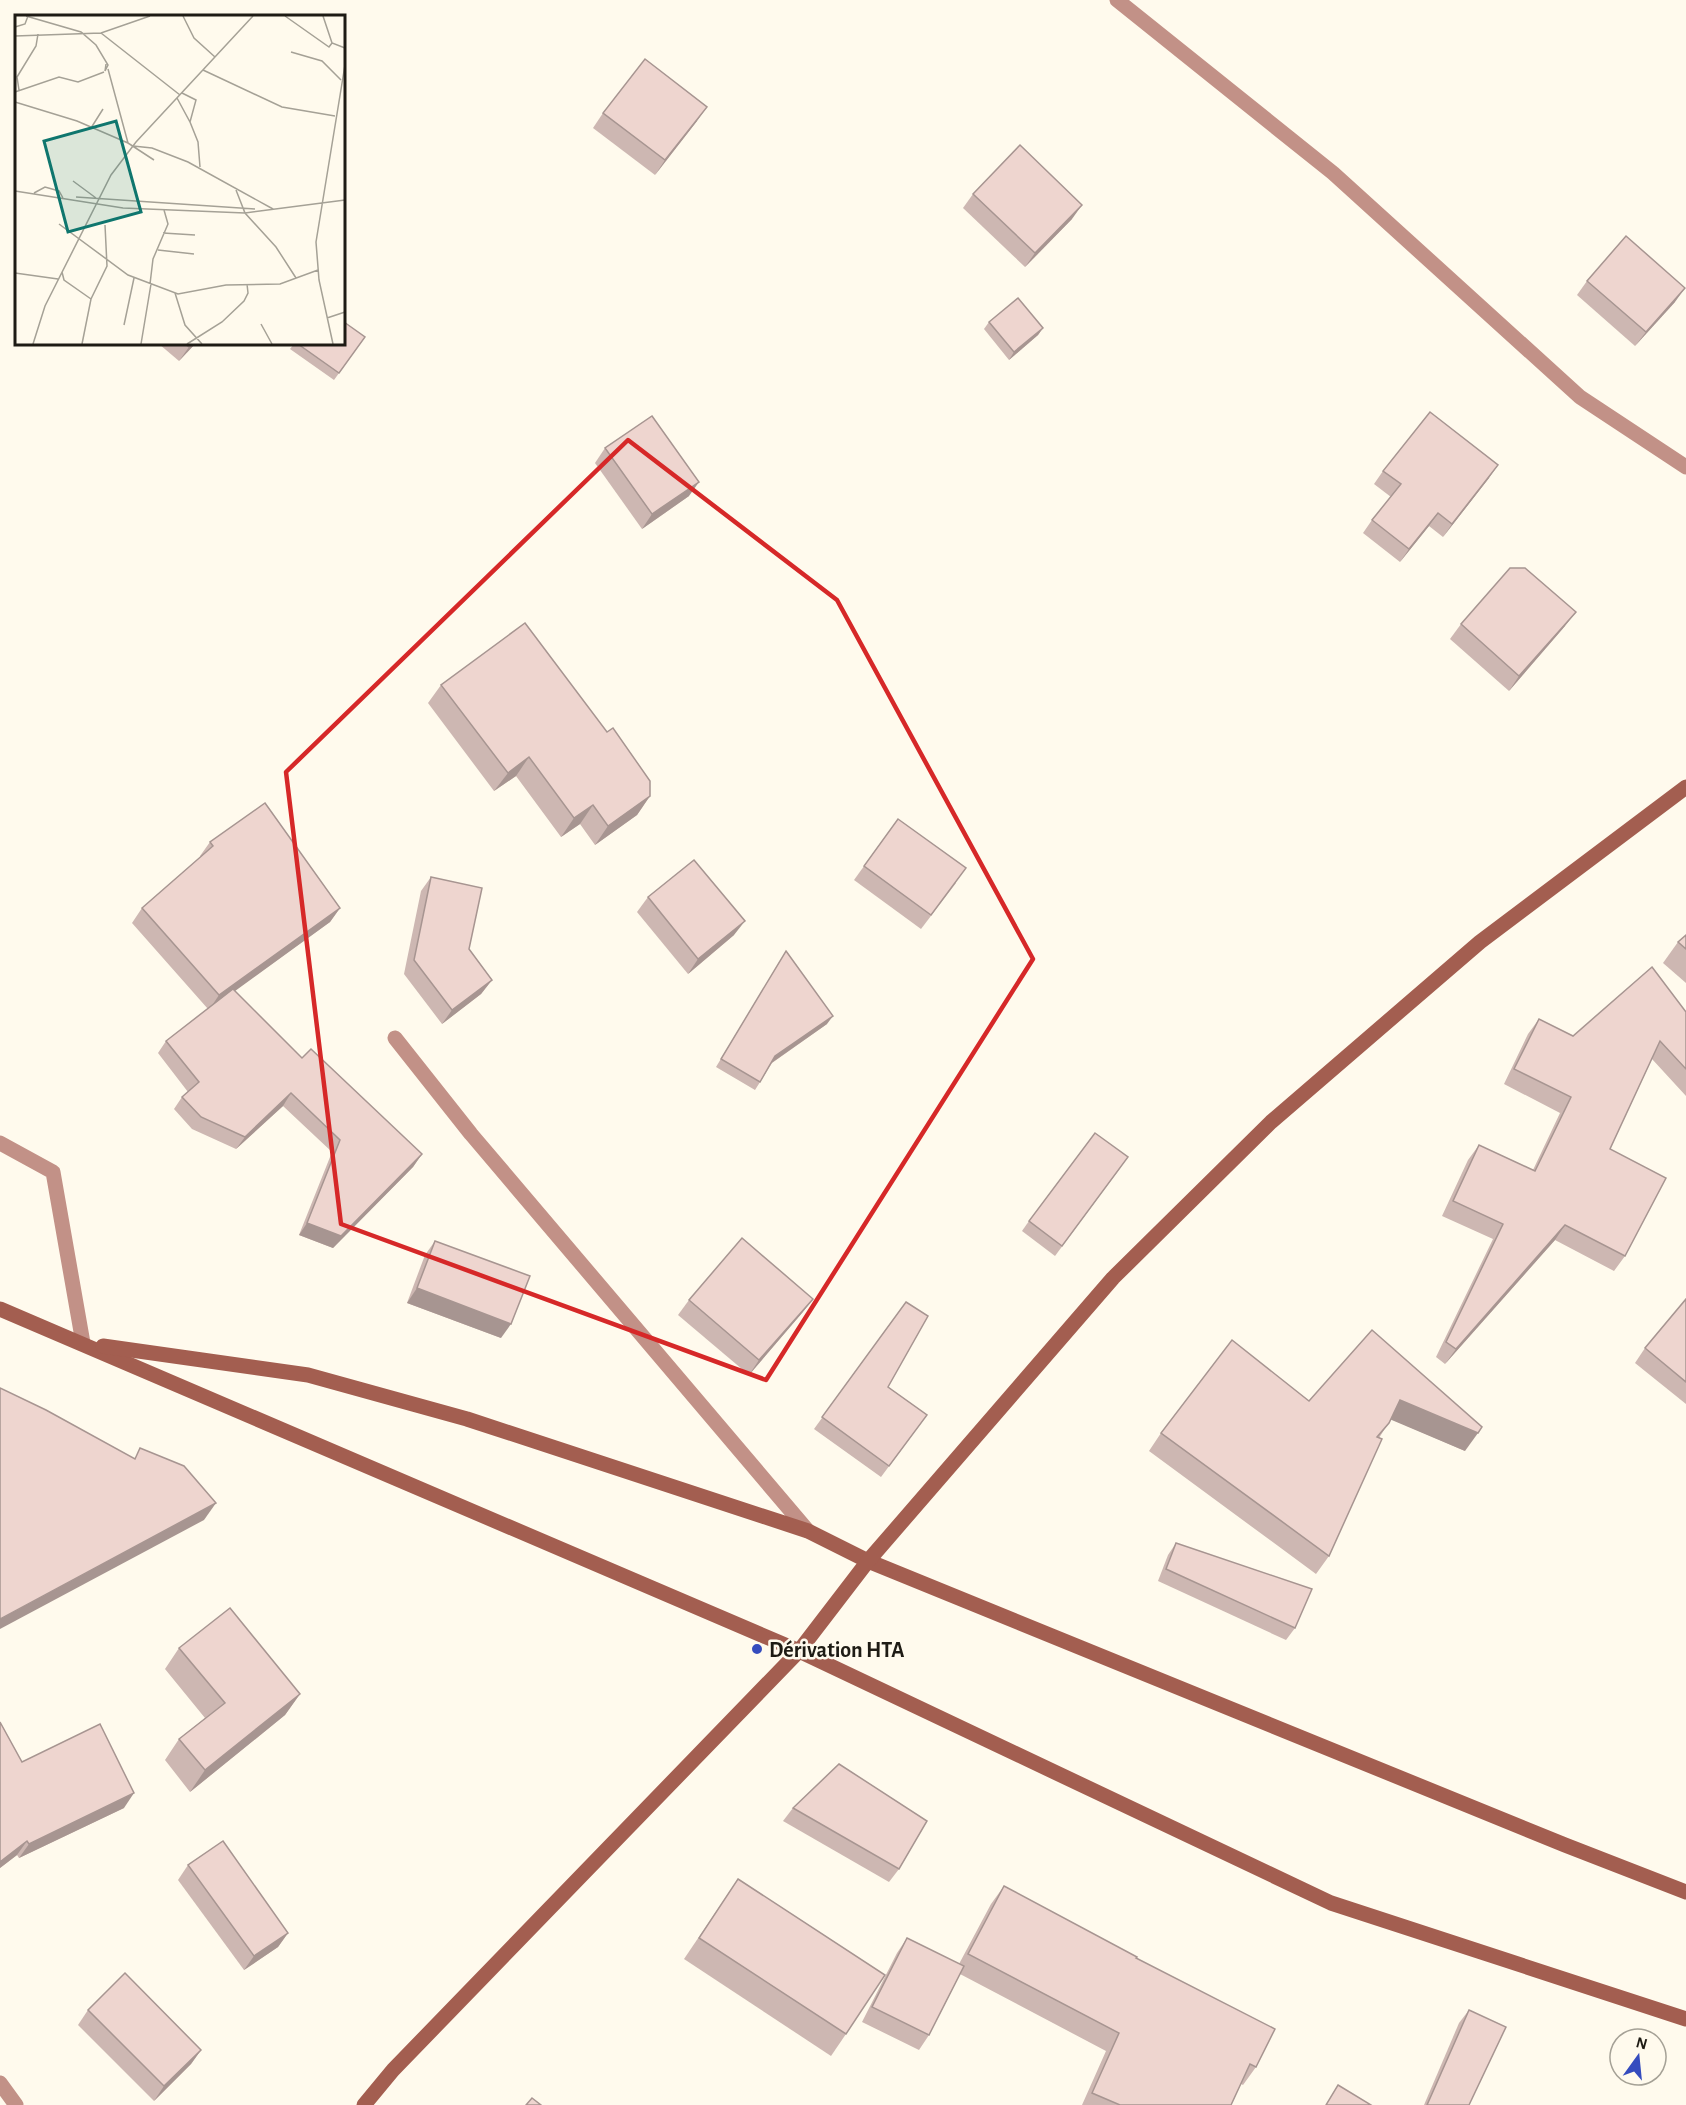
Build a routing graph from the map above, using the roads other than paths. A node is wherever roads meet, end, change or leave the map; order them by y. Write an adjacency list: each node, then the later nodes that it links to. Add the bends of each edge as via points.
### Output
1 (1118, 0): 2 (street, via 1333,173 1580,397)
2 (1686, 467)
3 (1686, 787): 9 (main road, via 1480,942 1271,1122 1113,1278)
4 (395, 1038): 8 (street, via 471,1134)
5 (0, 1143): 7 (street, via 53,1172)
6 (0, 1309): 7 (main road)
7 (83, 1343): 8 (main road, via 308,1375 467,1419); 10 (main road)
8 (808, 1531): 9 (main road)
9 (868, 1561): 10 (main road); 11 (main road)
10 (799, 1651): 12 (main road, via 1331,1903); 15 (main road, via 393,2070)
11 (1686, 1892)
12 (1686, 2019)
13 (0, 2083): 14 (street)
14 (15, 2105)
15 (364, 2105)

